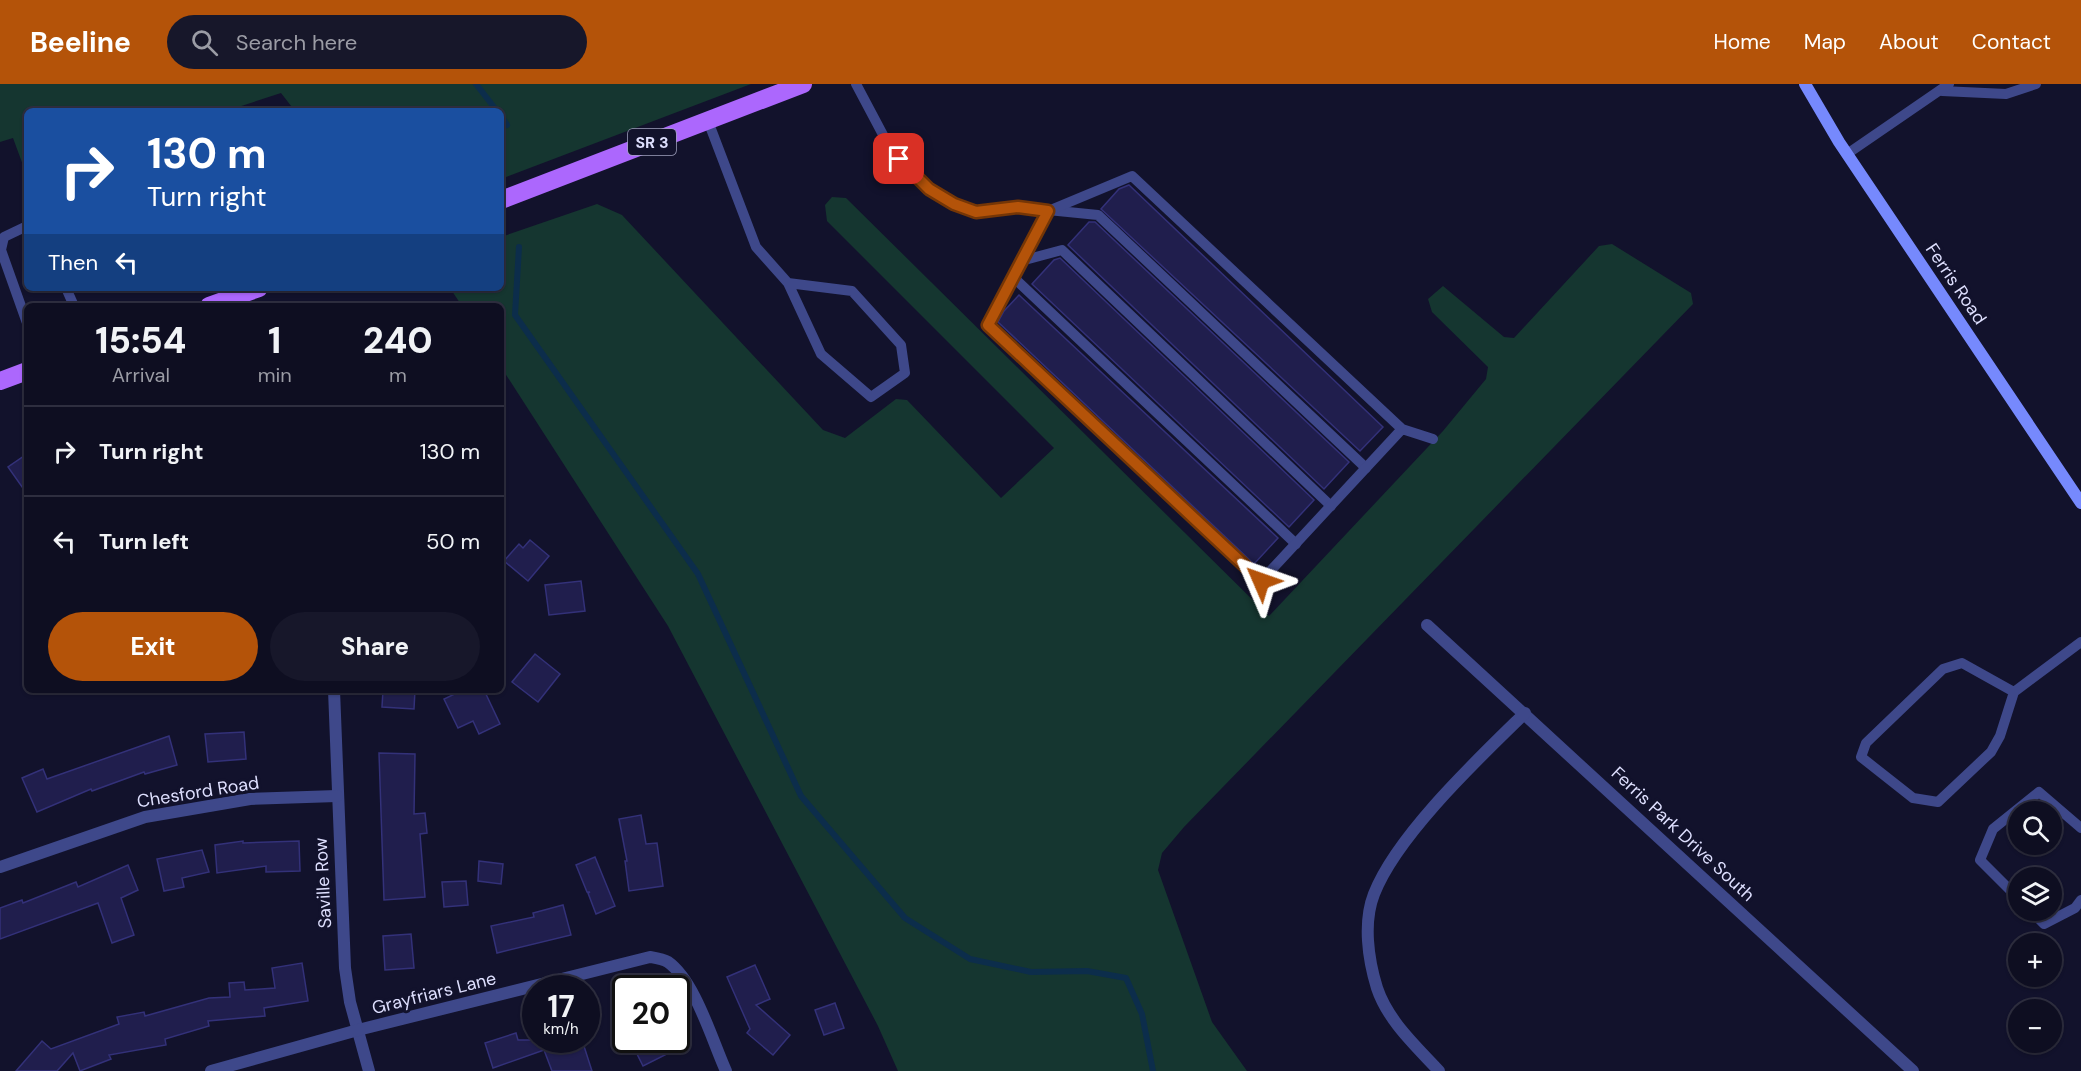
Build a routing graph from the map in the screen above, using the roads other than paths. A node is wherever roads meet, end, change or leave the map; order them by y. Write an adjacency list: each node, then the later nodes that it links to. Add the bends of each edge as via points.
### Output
1 (803, 84): 6 (main road, SR 3)
2 (856, 84): 9 (lane, via 890,148 929,189 976,212 1018,207)
3 (1805, 84): 7 (main road, Ferris Road)
4 (2036, 84): 5 (lane, via 2006,94)
5 (1946, 87): 7 (lane)
6 (708, 121): 8 (main road, SR 3); 13 (lane, via 756,248)
7 (1847, 154): 22 (main road, Ferris Road)
8 (504, 199)
9 (1048, 211): 11 (lane); 19 (lane, via 1132,176); 21 (lane, via 1098,215)
10 (24, 227): 16 (lane, via 4,237 1,250)
11 (1021, 261): 12 (lane); 23 (lane, via 1062,250)
12 (1013, 277): 24 (lane); 24 (lane, via 988,325 1261,581)
13 (788, 283): 13 (lane, via 821,354 871,397 905,373 901,345 852,291)
14 (251, 291): 15 (main road)
15 (217, 303)
16 (24, 314)
17 (24, 372): 18 (main road)
18 (0, 381)
19 (1402, 429): 20 (lane); 21 (lane)
20 (1433, 439)
21 (1366, 468): 23 (lane)
22 (2081, 503)
23 (1330, 506): 24 (lane)
24 (1296, 544)
25 (1427, 625): 29 (street, Ferris Park Drive South)
26 (2081, 642): 27 (lane)
27 (2014, 692): 27 (lane, via 1991,752 1938,802 1913,798 1861,757 1866,743 1943,669 1962,663)
28 (334, 693): 30 (street, Saville Row)
29 (1525, 713): 40 (street, via 1435,807 1396,854 1373,895 1367,941 1377,989 1402,1032); 41 (street, Ferris Park Drive South)
30 (337, 796): 32 (street, Chesford Road, via 250,799 146,817); 36 (street, Saville Row, via 345,968)
31 (2081, 828): 33 (lane, via 2039,792 1993,829 1980,860)
32 (0, 867)
33 (2008, 888)
34 (2081, 900): 35 (lane)
35 (2062, 914)
36 (358, 1030): 37 (street, Grayfriars Lane); 38 (street, Saville Row); 39 (street, Grayfriars Lane, via 650,957 666,960 678,971)
37 (211, 1071)
38 (369, 1071)
39 (726, 1071)
40 (1439, 1071)
41 (1913, 1071)

